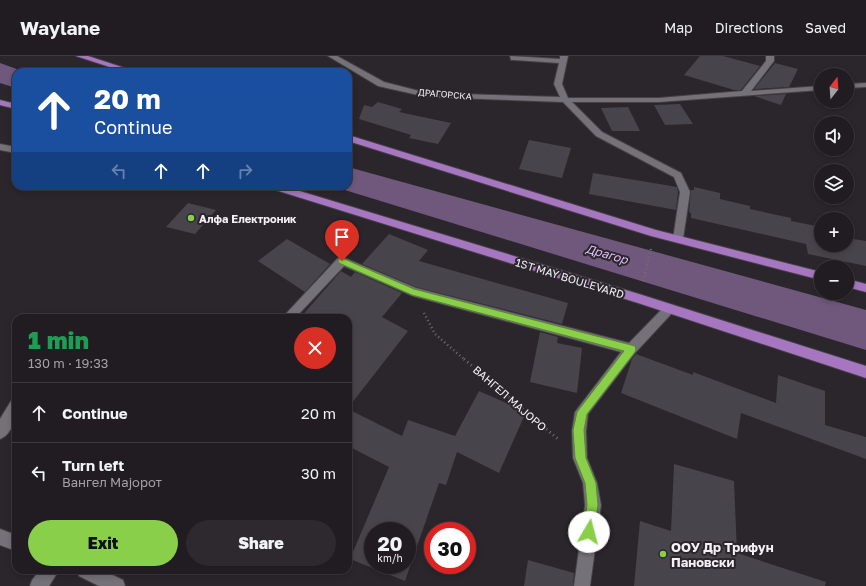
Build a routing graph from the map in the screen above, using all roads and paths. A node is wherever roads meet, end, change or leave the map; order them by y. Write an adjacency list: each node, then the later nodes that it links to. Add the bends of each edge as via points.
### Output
1 (80, 56): 6 (main road)
2 (332, 56): 11 (street, ДРАГОРСКА, via 381,84 427,95)
3 (514, 56): 5 (street)
4 (770, 56): 10 (street, via 770,61)
5 (563, 58): 11 (street, via 558,84)
6 (120, 68)
7 (866, 85): 8 (street)
8 (854, 86)
9 (814, 88): 10 (street, ДРАГОРСКА)
10 (745, 93): 11 (street, ДРАГОРСКА, via 659,100)
11 (566, 100): 18 (street, via 599,134 678,176 685,192)
12 (0, 102): 13 (main road)
13 (12, 106)
14 (352, 139): 18 (main road)
15 (0, 147): 16 (street)
16 (12, 149)
17 (285, 190): 25 (main road, 1ST MAY BOULEVARD)
18 (678, 239): 20 (main road)
19 (651, 252): 21 (path)
20 (814, 274)
21 (643, 282)
22 (854, 285): 23 (main road)
23 (866, 288)
24 (412, 292): 26 (street, via 342,261); 27 (street); 31 (path, ВАНГЕЛ МАЈОРО, via 435,334)
25 (669, 309): 27 (street); 28 (main road, 1ST MAY BOULEVARD)
26 (292, 314)
27 (631, 349): 31 (street, via 582,412 579,430)
28 (866, 372)
29 (12, 412): 30 (street)
30 (0, 432)
31 (580, 458): 38 (street, via 590,483 593,505)
32 (0, 537): 33 (street)
33 (12, 542)
34 (48, 574): 36 (street)
35 (93, 574): 37 (street)
36 (38, 586)
37 (117, 586)
38 (582, 586)

